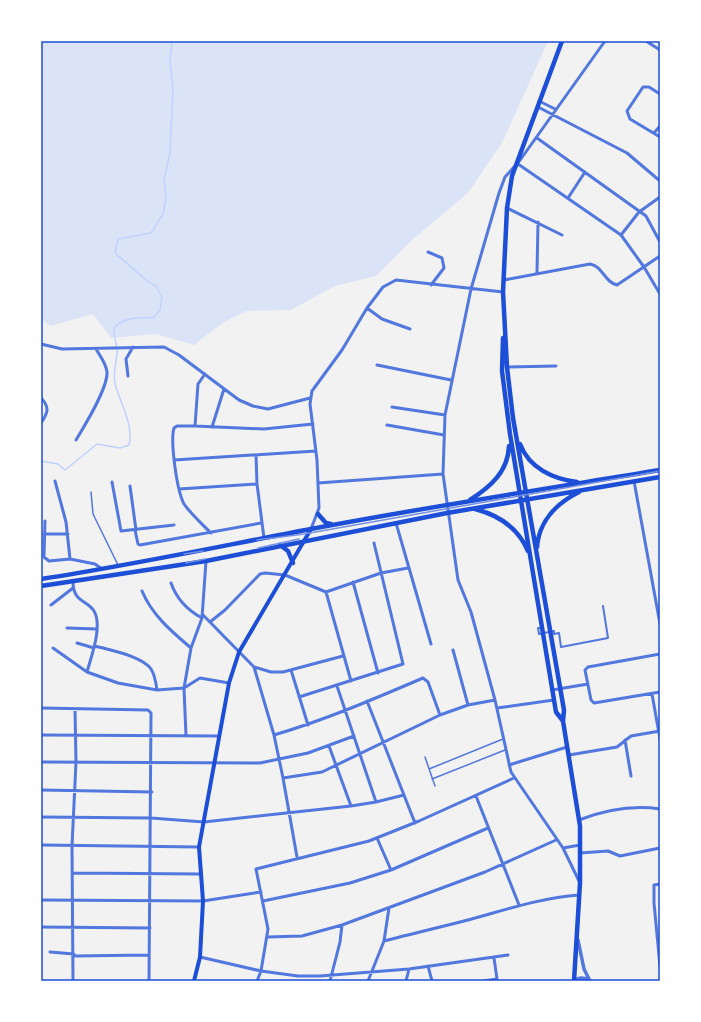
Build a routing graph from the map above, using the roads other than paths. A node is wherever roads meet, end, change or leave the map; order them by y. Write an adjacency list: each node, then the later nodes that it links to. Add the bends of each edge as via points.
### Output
1 (562, 41): 6 (main road)
2 (605, 41): 8 (street)
3 (646, 41): 4 (street)
4 (660, 50)
5 (660, 94): 11 (street, via 646,86 641,89 627,111 628,117)
6 (539, 101): 7 (main road); 8 (street)
7 (537, 106): 9 (street); 14 (main road)
8 (555, 109): 9 (street)
9 (552, 116): 13 (street); 16 (street, via 628,153)
10 (660, 126): 11 (street)
11 (654, 133): 12 (street)
12 (660, 137)
13 (537, 138): 14 (street); 15 (street)
14 (516, 165): 18 (street); 19 (main road); 31 (street, via 505,177 499,193)
15 (585, 172): 18 (street); 20 (street)
16 (660, 181)
17 (660, 197): 20 (street)
18 (568, 198): 23 (street)
19 (507, 208): 21 (street); 29 (main road)
20 (640, 212): 23 (street); 24 (street, via 650,220)
21 (538, 222): 22 (street); 28 (street)
22 (562, 235)
23 (621, 235): 27 (street)
24 (660, 242)
25 (428, 252): 30 (street, via 442,258 444,268)
26 (660, 256): 27 (street)
27 (644, 266): 28 (street, via 617,285 612,284 600,270 590,264); 33 (street)
28 (537, 273): 29 (street)
29 (504, 280): 32 (main road)
30 (431, 285): 31 (street); 34 (street, via 392,281 383,287)
31 (471, 289): 32 (street); 45 (street)
32 (504, 292): 35 (main road)
33 (660, 294)
34 (367, 308): 36 (street, via 382,319); 48 (street, via 342,350 316,384)
35 (505, 322): 42 (main road); 57 (main road, via 502,370)
36 (410, 329)
37 (41, 343): 39 (street, via 62,349)
38 (133, 347): 39 (street); 43 (street, via 164,347 179,354); 44 (street, via 126,359)
39 (96, 349): 59 (street, via 107,373 99,399)
40 (377, 365): 45 (street)
41 (556, 366): 42 (street)
42 (507, 367): 56 (main road)
43 (205, 374): 46 (street); 54 (street, via 198,384)
44 (128, 376)
45 (450, 380): 50 (street)
46 (224, 389): 48 (street, via 239,400 268,409); 55 (street)
47 (41, 398): 51 (street, via 48,409)
48 (310, 398): 52 (street)
49 (392, 407): 50 (street)
50 (445, 416): 58 (street)
51 (41, 423)
52 (313, 424): 55 (street, via 264,429); 60 (street)
53 (387, 425): 58 (street)
54 (195, 426): 55 (street); 62 (street, via 174,428)
55 (212, 427)
56 (516, 433): 69 (main road, via 522,448 539,468 560,479); 76 (main road)
57 (510, 434): 77 (main road); 80 (main road, via 509,451 501,472 489,487)
58 (444, 435): 64 (street)
59 (76, 440)
60 (316, 451): 61 (street); 70 (street)
61 (256, 455): 62 (street); 71 (street)
62 (174, 460): 73 (street)
63 (660, 470): 69 (main road)
64 (442, 474): 70 (street); 81 (street)
65 (660, 477): 67 (main road)
66 (55, 481): 94 (street)
67 (634, 481): 74 (main road); 118 (street)
68 (112, 482): 91 (street, via 120,530)
69 (583, 482): 76 (main road)
70 (318, 483): 84 (street)
71 (257, 484): 73 (street); 86 (street)
72 (130, 486): 91 (street)
73 (179, 489): 92 (street, via 185,505)
74 (584, 490): 78 (main road); 99 (main road, via 563,501 553,510 540,531)
75 (91, 492): 104 (lane, via 93,514)
76 (526, 492): 77 (main road); 78 (main road)
77 (519, 493): 79 (main road); 80 (main road)
78 (528, 499): 79 (main road); 99 (main road)
79 (520, 500): 82 (main road); 100 (main road)
80 (468, 501): 81 (main road)
81 (446, 505): 83 (street); 88 (main road)
82 (473, 509): 83 (main road); 100 (main road, via 505,522 522,539)
83 (447, 513): 87 (main road); 151 (street, via 458,580 471,612)
84 (318, 514): 88 (main road, via 326,523); 90 (street)
85 (45, 521): 93 (street)
86 (261, 523): 92 (street); 95 (street)
87 (396, 523): 96 (main road); 105 (street)
88 (334, 524): 90 (main road)
89 (174, 525): 91 (street)
90 (311, 529): 95 (main road); 96 (main road)
91 (136, 530): 92 (street, via 140,545)
92 (211, 533)
93 (44, 534): 94 (street); 101 (street, via 46,560)
94 (68, 534): 101 (street)
95 (264, 538): 104 (main road)
96 (306, 540): 98 (main road); 103 (main road)
97 (374, 543): 107 (street)
98 (280, 545): 102 (main road); 103 (main road, via 288,551)
99 (537, 555): 145 (main road)
100 (531, 556): 125 (main road)
101 (70, 559): 106 (street, via 95,564)
102 (206, 561): 110 (main road); 121 (street)
103 (293, 563): 108 (main road)
104 (119, 567): 106 (main road)
105 (408, 568): 107 (street); 128 (street)
106 (102, 569): 109 (main road)
107 (381, 574): 111 (street); 139 (street, via 403,662)
108 (285, 575): 116 (street); 122 (street, via 266,573 256,576 225,610); 133 (main road)
109 (41, 579)
110 (73, 582): 113 (main road); 114 (street)
111 (353, 582): 116 (street); 139 (street)
112 (171, 583): 121 (street, via 180,602)
113 (41, 586)
114 (73, 588): 119 (street); 126 (street, via 94,611)
115 (142, 591): 131 (street, via 148,605 168,628)
116 (326, 592): 135 (street)
117 (660, 599): 118 (street)
118 (654, 600): 123 (street)
119 (51, 605)
120 (603, 606): 125 (street, via 608,638 562,647 559,633 554,634 554,631 539,634 538,628)
121 (202, 616): 122 (street); 131 (street)
122 (210, 622): 133 (street)
123 (660, 624)
124 (67, 628): 126 (street)
125 (542, 628): 147 (main road)
126 (97, 629): 129 (street)
127 (77, 643): 129 (street)
128 (431, 644)
129 (95, 646): 138 (street); 146 (street, via 143,662 155,678)
130 (53, 648): 138 (street)
131 (191, 648): 144 (street)
132 (454, 650): 154 (street)
133 (239, 652): 136 (street); 140 (main road)
134 (660, 654): 142 (street, via 588,667 585,670)
135 (343, 656): 137 (street); 141 (street)
136 (254, 667): 137 (street, via 271,672); 164 (street)
137 (291, 670): 150 (street)
138 (87, 672): 146 (street, via 118,683)
139 (378, 673): 141 (street)
140 (229, 682): 144 (street, via 200,678); 168 (main road)
141 (351, 682): 143 (street)
142 (588, 684): 145 (street); 149 (street, via 590,700 594,703)
143 (337, 686): 150 (street); 158 (street)
144 (184, 688): 146 (street); 167 (street)
145 (559, 689): 147 (street); 160 (main road, via 564,710)
146 (157, 690)
147 (552, 690): 152 (main road)
148 (660, 692): 149 (street)
149 (652, 694): 162 (street)
150 (299, 697): 161 (street)
151 (495, 700): 154 (street); 156 (street)
152 (554, 700): 156 (street); 160 (main road, via 556,712)
153 (367, 701): 158 (street); 159 (street, via 423,678 428,682); 173 (street)
154 (468, 705): 159 (street)
155 (41, 708): 157 (street)
156 (497, 708): 170 (street)
157 (75, 709): 165 (street); 166 (street, via 150,711)
158 (345, 711): 161 (street); 169 (street)
159 (440, 715): 173 (street)
160 (563, 721): 175 (main road)
161 (308, 725): 164 (street)
162 (659, 731): 171 (street); 172 (street, via 631,736)
163 (41, 735): 165 (street)
164 (274, 735): 180 (street)
165 (75, 736): 166 (street); 182 (street)
166 (152, 736): 167 (street); 183 (street)
167 (186, 736): 168 (street)
168 (219, 736): 184 (main road)
169 (354, 736): 174 (street); 177 (street)
170 (503, 739): 176 (street); 187 (lane)
171 (660, 739)
172 (625, 740): 178 (street, via 617,747); 188 (street)
173 (384, 742): 177 (street); 196 (street)
174 (329, 746): 180 (street); 186 (street)
175 (567, 747): 178 (main road); 185 (street)
176 (505, 749): 185 (street); 191 (lane)
177 (360, 754): 186 (street); 198 (street)
178 (569, 755): 205 (main road)
179 (425, 757): 187 (lane)
180 (279, 760): 184 (street, via 260,763); 189 (street)
181 (41, 762): 182 (street)
182 (76, 762): 183 (street); 194 (street)
183 (152, 762): 184 (street); 195 (street)
184 (213, 763): 206 (main road)
185 (509, 765): 190 (street)
186 (337, 766): 189 (street, via 322,772); 199 (street)
187 (429, 769): 191 (lane)
188 (631, 776)
189 (283, 778): 201 (street)
190 (514, 778): 197 (street); 210 (street)
191 (432, 779): 192 (lane)
192 (435, 786)
193 (41, 790): 194 (street)
194 (74, 791): 195 (street); 203 (street)
195 (152, 792): 204 (street)
196 (404, 795): 198 (street); 207 (street)
197 (476, 796): 207 (street); 208 (street)
198 (376, 802): 199 (street)
199 (351, 806): 201 (street)
200 (660, 809): 205 (street, via 637,806)
201 (288, 812): 206 (street); 219 (street)
202 (41, 817): 203 (street)
203 (73, 817): 204 (street); 213 (street)
204 (151, 818): 206 (street); 214 (street)
205 (579, 820): 212 (main road)
206 (204, 822): 215 (main road)
207 (415, 823): 209 (street)
208 (488, 828): 220 (street); 221 (street)
209 (377, 838): 219 (street); 221 (street)
210 (556, 840): 216 (street); 220 (street)
211 (41, 845): 213 (street)
212 (580, 845): 216 (street); 218 (main road)
213 (72, 846): 214 (street); 222 (street)
214 (150, 847): 215 (street); 223 (street)
215 (199, 847): 224 (main road)
216 (563, 848): 225 (street)
217 (660, 848): 218 (street, via 620,856 608,851)
218 (580, 853): 225 (main road)
219 (297, 858): 227 (street, via 256,869)
220 (503, 864): 234 (street); 235 (street)
221 (391, 870): 233 (street, via 350,883)
222 (73, 874): 223 (street); 230 (street)
223 (151, 874): 224 (street); 231 (street)
224 (200, 874): 232 (main road)
225 (580, 883): 228 (main road)
226 (660, 884): 250 (street, via 654,886)
227 (261, 892): 232 (street); 233 (street)
228 (579, 894): 234 (street); 241 (main road)
229 (41, 900): 230 (street)
230 (73, 900): 231 (street); 238 (street)
231 (150, 901): 232 (street); 239 (street)
232 (203, 901): 247 (main road)
233 (263, 901): 240 (street)
234 (519, 906): 242 (street)
235 (389, 908): 236 (street); 242 (street)
236 (342, 925): 240 (street, via 302,936); 254 (street)
237 (41, 927): 238 (street)
238 (72, 927): 239 (street); 244 (street)
239 (150, 928): 246 (street)
240 (268, 937): 252 (street)
241 (578, 937): 256 (street, via 580,954); 267 (main road)
242 (384, 941): 253 (street)
243 (50, 952): 244 (street)
244 (74, 955): 246 (street); 257 (street)
245 (508, 955): 248 (street)
246 (149, 956): 258 (street)
247 (200, 957): 252 (street); 259 (main road)
248 (494, 958): 249 (street); 266 (street, via 497,979)
249 (428, 966): 251 (street); 265 (street)
250 (660, 966)
251 (410, 969): 253 (street); 264 (street)
252 (261, 970): 255 (street); 260 (street)
253 (372, 972): 254 (street); 263 (street)
254 (332, 974): 255 (street); 262 (street)
255 (298, 976): 261 (street)
256 (589, 980): 267 (street, via 581,978)
257 (73, 981)
258 (149, 981)
259 (194, 981)
260 (257, 981)
261 (296, 981)
262 (330, 981)
263 (368, 981)
264 (406, 981)
265 (432, 981)
266 (483, 981)
267 (574, 981)

